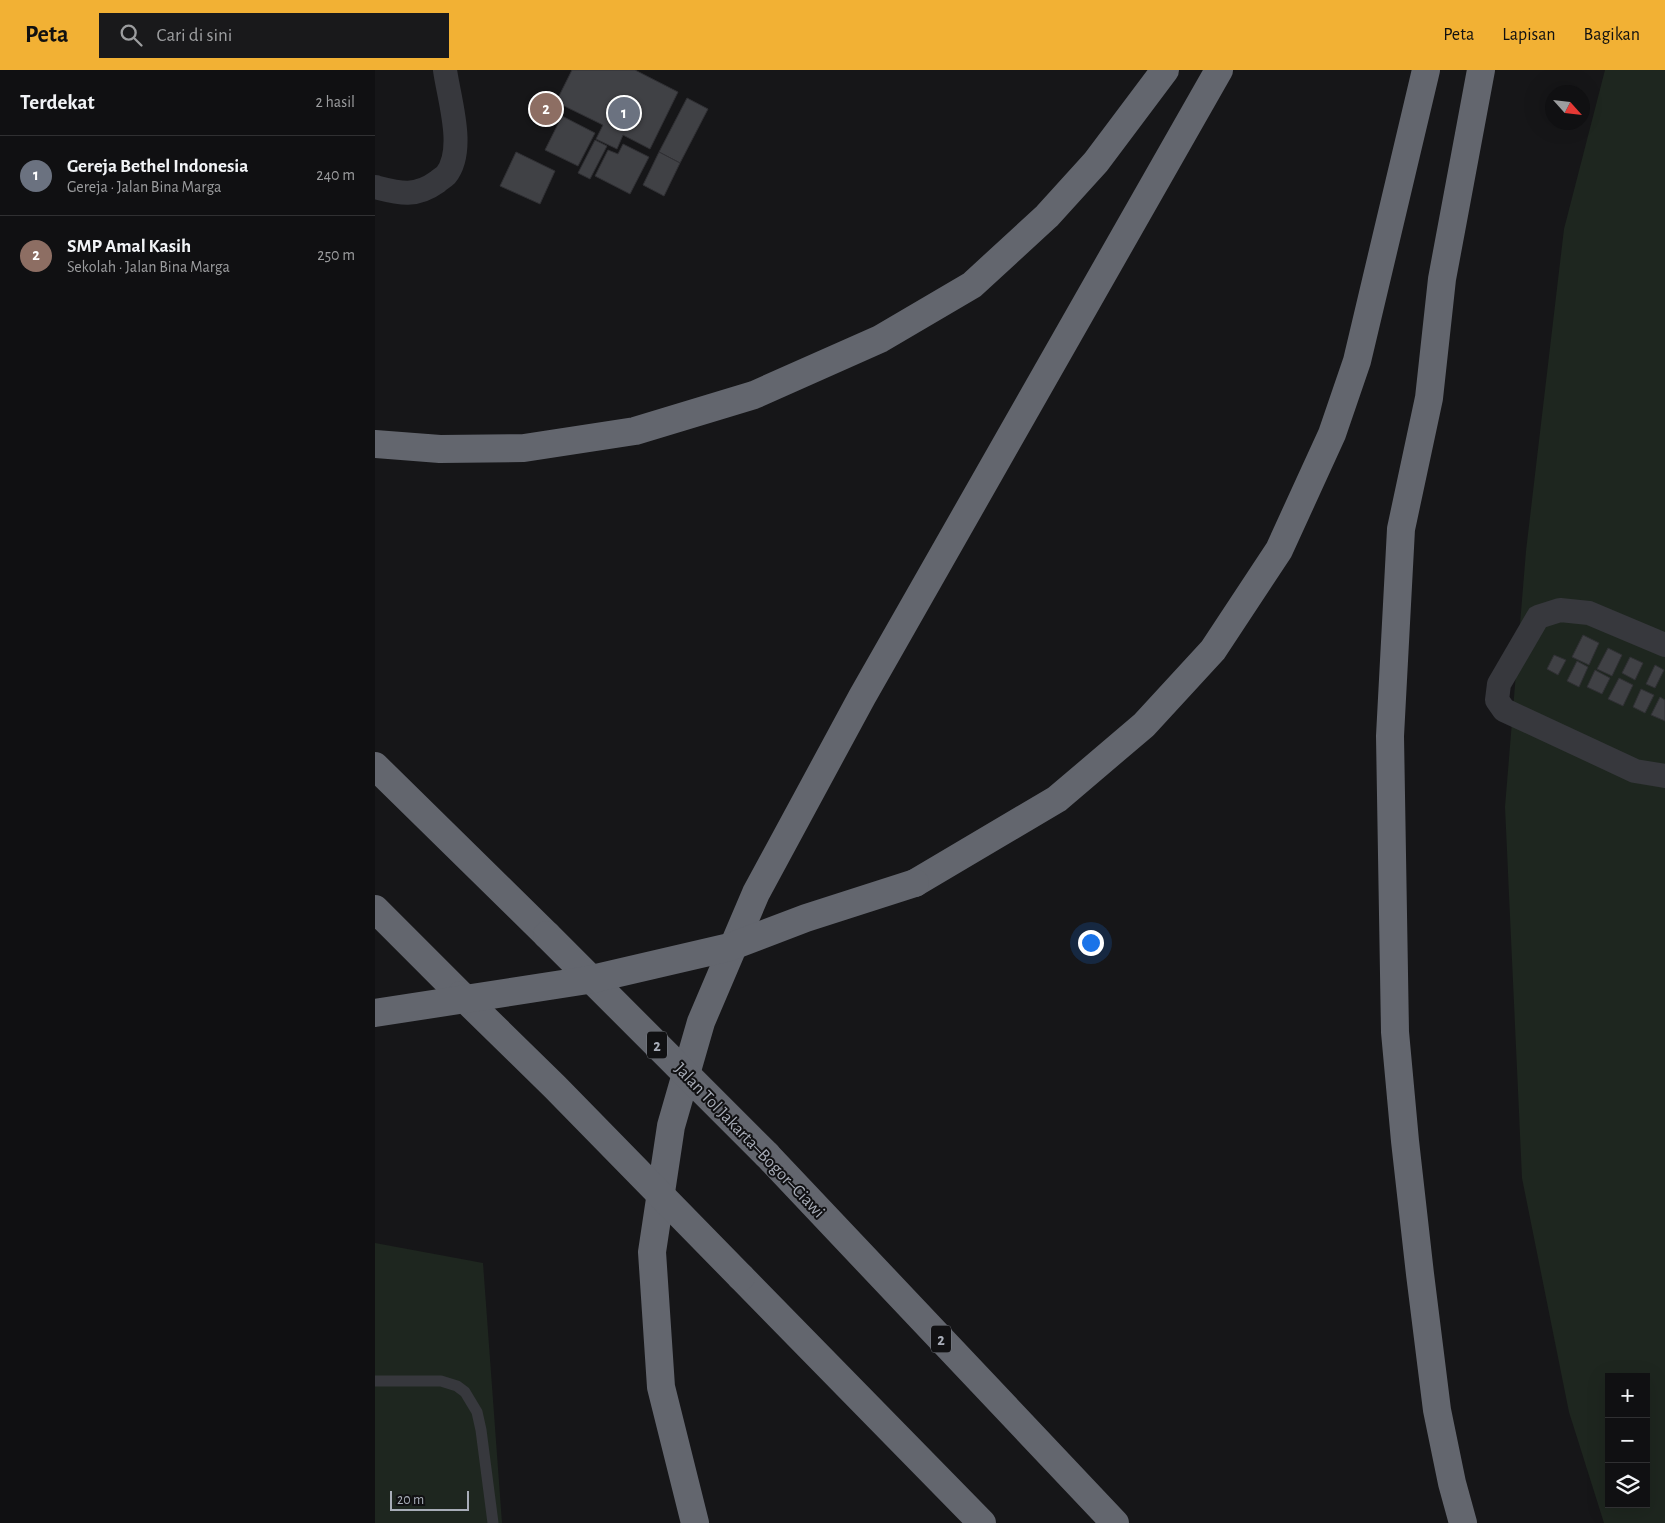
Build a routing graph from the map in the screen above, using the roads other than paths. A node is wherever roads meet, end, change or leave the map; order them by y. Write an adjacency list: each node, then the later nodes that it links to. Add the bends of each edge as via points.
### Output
1 (445, 70): 6 (street, via 455,133 454,159 446,175 428,188 409,194)
2 (1165, 70): 7 (highway, via 1096,162 1040,222 972,285 880,339 754,395 635,431 524,448 440,449)
3 (1219, 70): 15 (highway, via 862,697 756,893 701,1022 671,1126 652,1252 661,1387)
4 (1426, 70): 12 (highway, bridge, via 1357,361 1332,434 1279,550 1213,650 1144,725 1057,799 915,882 730,947 588,980)
5 (1481, 70): 18 (highway, via 1442,279 1429,398 1401,529 1391,736 1395,1032 1419,1274 1437,1410)
6 (375, 187)
7 (375, 444)
8 (1665, 645): 10 (street, via 1589,613 1560,610 1539,617 1499,684 1497,700 1504,710 1635,771)
9 (375, 766): 17 (highway, Jalan Tol Jakarta–Bogor–Ciawi / 2, bridge, via 767,1155)
10 (1665, 776)
11 (375, 909): 16 (highway, bridge, via 555,1087)
12 (375, 1013)
13 (375, 1381): 14 (lane, via 441,1381 465,1392 477,1412 481,1430)
14 (493, 1523)
15 (695, 1523)
16 (981, 1523)
17 (1115, 1523)
18 (1463, 1523)

